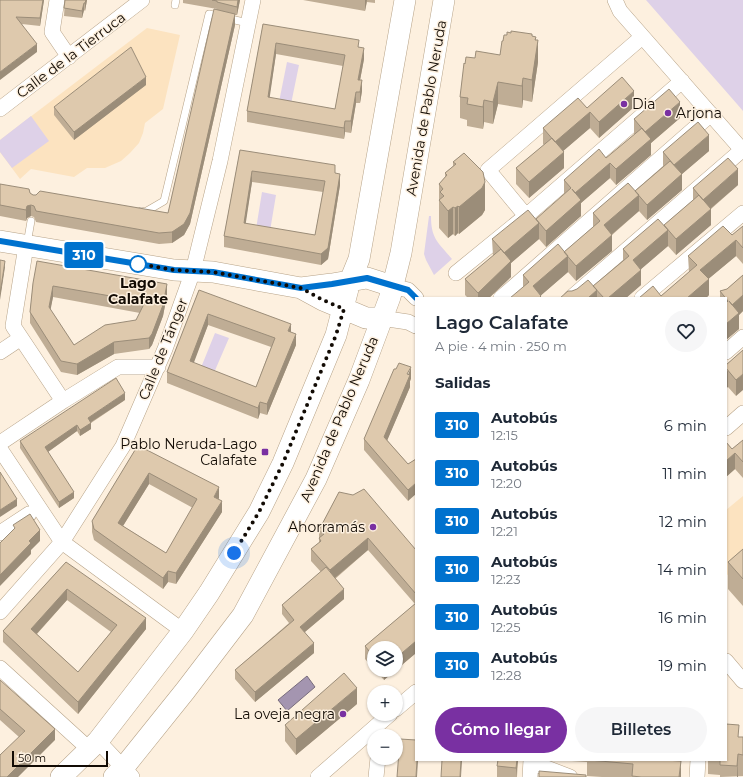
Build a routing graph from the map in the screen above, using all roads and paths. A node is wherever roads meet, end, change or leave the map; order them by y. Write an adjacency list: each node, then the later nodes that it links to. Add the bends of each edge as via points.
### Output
1 (142, 0): 9 (street, Calle de la Tierruca)
2 (253, 0): 7 (street, Calle de Tánger)
3 (405, 0): 22 (main road, via 359,259)
4 (444, 0): 23 (main road, Avenida de Pablo Neruda, via 401,253)
5 (615, 0): 8 (street, via 620,12)
6 (52, 1): 9 (street, via 52,32)
7 (248, 23): 14 (lane, via 209,14 164,201 145,212); 20 (street, Calle de Tánger, via 220,161)
8 (642, 37): 10 (street); 16 (street, via 488,170)
9 (69, 57): 11 (street, Calle de la Tierruca)
10 (682, 81): 12 (street); 16 (street)
11 (0, 109)
12 (711, 114): 13 (street); 26 (street)
13 (743, 150): 27 (street)
14 (130, 209)
15 (743, 213): 28 (street)
16 (526, 216): 21 (street)
17 (31, 222): 19 (lane)
18 (0, 241): 19 (main road)
19 (26, 246): 20 (main road); 33 (street, via 13,326)
20 (193, 271): 24 (main road, via 213,272); 36 (street, Calle de Tánger)
21 (456, 273)
22 (350, 281): 23 (main road, via 367,278); 24 (main road); 29 (main road)
23 (392, 286): 25 (street, via 408,290); 30 (main road, Avenida de Pablo Neruda)
24 (301, 288): 29 (main road, Avenida de Pablo Neruda)
25 (415, 297)
26 (502, 297)
27 (572, 297)
28 (643, 297)
29 (344, 309): 30 (main road, Avenida de Pablo Neruda, via 366,318); 46 (main road, via 336,335 289,449 259,512)
30 (381, 318): 31 (street); 59 (main road, Avenida de Pablo Neruda, via 359,380 316,479 243,615)
31 (415, 326)
32 (743, 337): 34 (street)
33 (21, 338): 35 (street); 37 (street)
34 (727, 351)
35 (0, 352)
36 (158, 367): 37 (street, via 118,367); 44 (street, Calle de Tánger, via 123,446)
37 (63, 401): 40 (street)
38 (743, 413): 39 (street)
39 (727, 427)
40 (0, 443)
41 (0, 450): 42 (street)
42 (38, 508): 43 (street); 44 (street)
43 (0, 534)
44 (62, 542): 45 (street, Calle de Tánger); 46 (street)
45 (0, 612)
46 (183, 631): 55 (main road)
47 (727, 662): 49 (street)
48 (0, 668): 55 (street, Avenida de Pablo Neruda)
49 (743, 681)
50 (415, 693): 51 (street)
51 (403, 703)
52 (384, 721): 53 (street)
53 (377, 729)
54 (367, 739): 61 (street)
55 (94, 745): 59 (street, Avenida de Pablo Neruda); 60 (main road)
56 (531, 761): 63 (street); 64 (street)
57 (698, 761): 65 (street)
58 (377, 765): 62 (street)
59 (123, 774)
60 (61, 777)
61 (318, 777)
62 (376, 777)
63 (530, 777)
64 (570, 777)
65 (697, 777)

